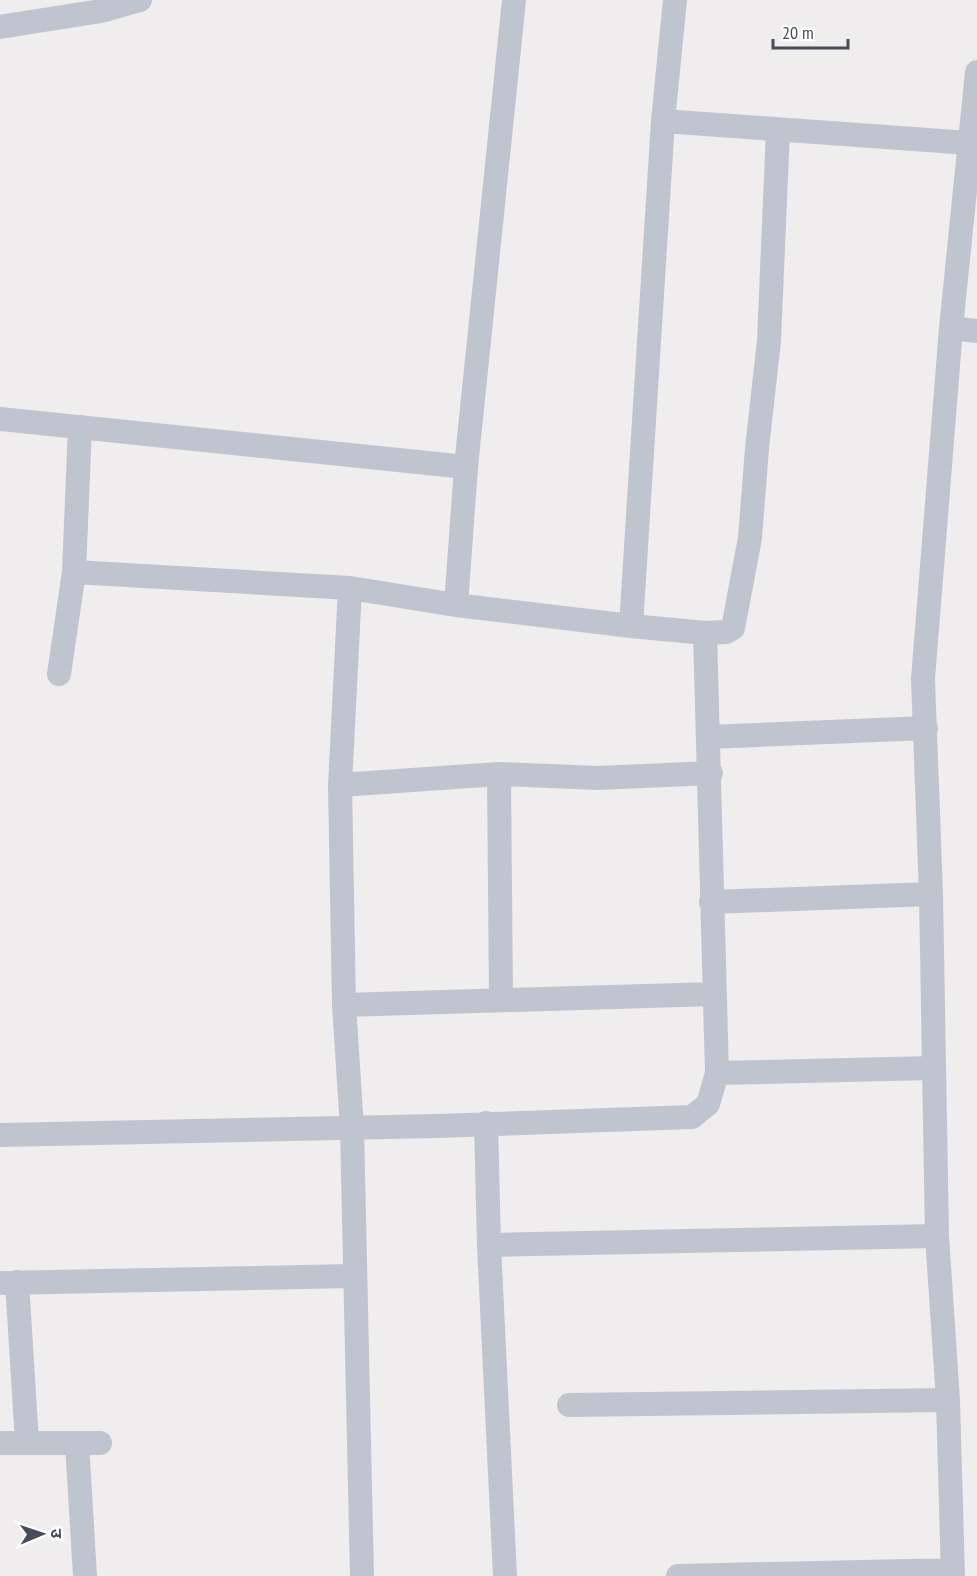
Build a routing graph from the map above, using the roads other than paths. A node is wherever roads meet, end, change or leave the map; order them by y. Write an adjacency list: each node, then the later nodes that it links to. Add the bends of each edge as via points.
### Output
1 (140, 0): 4 (street, via 101,11)
2 (514, 0): 13 (street)
3 (675, 0): 6 (street)
4 (0, 27)
5 (977, 72): 8 (street)
6 (663, 121): 7 (street); 17 (street)
7 (778, 130): 8 (street); 18 (street, via 770,341 750,538 733,628)
8 (969, 143): 9 (street)
9 (951, 328): 10 (street); 20 (street, via 923,679)
10 (977, 331)
11 (0, 419): 12 (street)
12 (80, 427): 13 (street); 14 (street)
13 (466, 467): 16 (street)
14 (74, 572): 15 (street); 19 (street)
15 (350, 588): 16 (street); 24 (street)
16 (456, 605): 17 (street)
17 (631, 626): 18 (street)
18 (705, 633): 21 (street)
19 (59, 674)
20 (927, 728): 21 (street); 25 (street)
21 (709, 737): 22 (street)
22 (711, 773): 23 (street, via 598,778); 26 (street)
23 (499, 774): 24 (street); 28 (street)
24 (340, 785): 29 (street)
25 (931, 894): 26 (street); 30 (street)
26 (711, 902): 27 (street)
27 (714, 994): 28 (street); 31 (street)
28 (501, 1000): 29 (street)
29 (344, 1005): 33 (street)
30 (933, 1068): 31 (street); 35 (street)
31 (717, 1073): 32 (street, via 708,1104 692,1117)
32 (486, 1123): 33 (street); 36 (street)
33 (352, 1128): 34 (street); 37 (street)
34 (0, 1135)
35 (937, 1236): 36 (street); 39 (street)
36 (489, 1245): 46 (street)
37 (354, 1276): 38 (street); 45 (street)
38 (8, 1282): 41 (street)
39 (948, 1400): 40 (street); 43 (street)
40 (569, 1405)
41 (27, 1442): 42 (street); 44 (street, via 88,1443)
42 (0, 1443)
43 (953, 1573): 47 (street)
44 (85, 1576)
45 (362, 1576)
46 (505, 1576)
47 (678, 1576)

